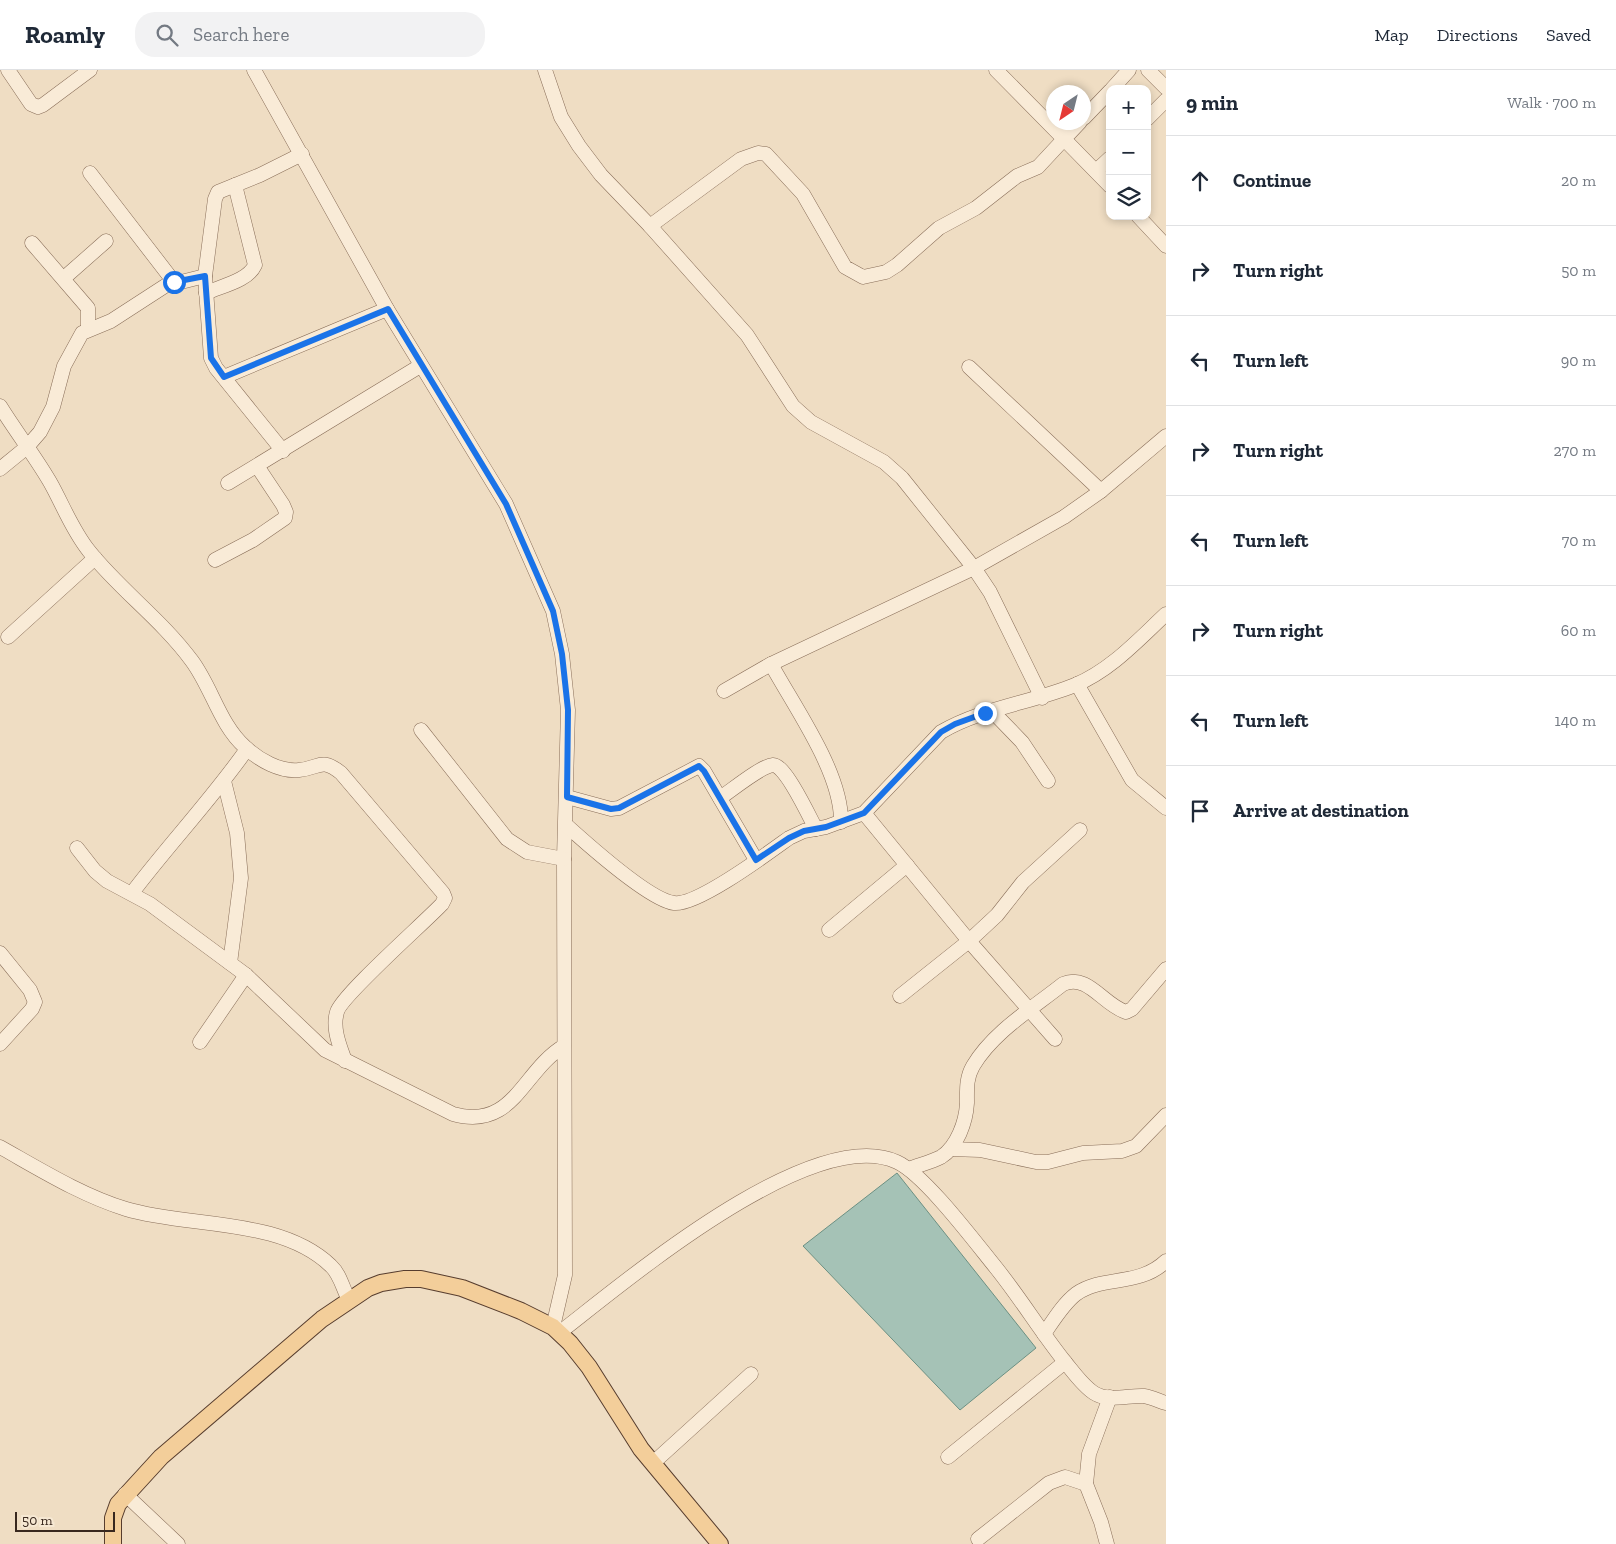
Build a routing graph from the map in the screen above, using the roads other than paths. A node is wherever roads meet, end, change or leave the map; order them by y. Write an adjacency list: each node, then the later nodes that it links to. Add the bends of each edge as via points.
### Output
1 (8, 70): 2 (street, via 31,104 38,107)
2 (90, 70)
3 (254, 70): 16 (street)
4 (545, 70): 23 (street, via 562,117 579,146 601,175)
5 (996, 70): 15 (street)
6 (1129, 70): 8 (street)
7 (1148, 70): 9 (street)
8 (1116, 85)
9 (1166, 88)
10 (1106, 95): 12 (street)
11 (1166, 100): 13 (street)
12 (1091, 111)
13 (1151, 115)
14 (1072, 130): 15 (street)
15 (1064, 139): 18 (street); 23 (street, via 1038,167 1017,176 970,212 939,228 886,272 873,276 863,277 845,267 803,194 766,154 758,153 741,159)
16 (302, 154): 21 (street); 31 (street)
17 (1106, 162): 18 (street)
18 (1096, 171): 20 (street)
19 (90, 172): 29 (street)
20 (1106, 182)
21 (235, 184): 27 (street, via 223,188 215,199); 30 (street, via 255,265 245,277)
22 (1142, 220): 26 (street)
23 (650, 226): 46 (street, via 747,335 793,406 811,422 884,462 902,478)
24 (106, 241): 28 (street)
25 (32, 243): 28 (street)
26 (1166, 246)
27 (205, 276): 29 (street); 30 (street)
28 (64, 278): 32 (street, via 88,308)
29 (174, 282): 32 (street, via 111,321)
30 (206, 292): 35 (street, via 211,358)
31 (388, 309): 33 (street); 35 (street)
32 (88, 329): 38 (street, via 76,342 64,366 53,407 36,439)
33 (420, 366): 39 (street); 58 (street, via 506,504 553,611 568,710)
34 (968, 367): 43 (street)
35 (224, 377): 39 (street)
36 (0, 406): 38 (street)
37 (1166, 436): 43 (street)
38 (27, 447): 41 (street); 44 (street, via 50,482 79,538)
39 (283, 450): 40 (street)
40 (257, 466): 42 (street); 45 (street, via 283,505 285,518)
41 (0, 469)
42 (228, 483)
43 (1101, 491): 46 (street, via 1064,517)
44 (95, 558): 48 (street); 55 (street, via 192,660 234,736)
45 (215, 560)
46 (974, 568): 49 (street); 52 (street, via 990,592)
47 (1166, 614): 50 (street, via 1120,656)
48 (8, 637)
49 (771, 664): 51 (street); 62 (street, via 829,768 840,798)
50 (1077, 684): 52 (street); 60 (street, via 1132,780)
51 (724, 691)
52 (1042, 698): 53 (street)
53 (992, 711): 57 (street, via 1022,742); 61 (street, via 941,732)
54 (420, 730): 67 (street, via 507,839 527,852)
55 (247, 749): 56 (street); 83 (street, via 284,770 300,770 325,763 331,765 444,898 442,904 337,1010 336,1031)
56 (224, 781): 70 (street); 74 (street, via 237,833 241,878)
57 (1048, 781)
58 (567, 797): 59 (street, via 611,809 619,808 699,766); 63 (street)
59 (720, 798): 64 (street, via 764,768 778,766 788,776); 68 (street)
60 (1166, 808)
61 (864, 813): 62 (street); 69 (street)
62 (841, 822): 64 (street)
63 (566, 825): 67 (street); 68 (street, via 655,896 674,903 693,900)
64 (816, 829): 68 (street, via 789,838)
65 (1080, 830): 72 (street, via 1023,882 997,916)
66 (77, 848): 70 (street, via 107,882)
67 (564, 859): 82 (street)
68 (756, 860)
69 (907, 865): 71 (street); 72 (street)
70 (132, 893): 74 (street)
71 (830, 930)
72 (969, 941): 77 (street); 78 (street)
73 (0, 954): 81 (street, via 30,990 35,1002)
74 (230, 963): 76 (street)
75 (1166, 969): 78 (street, via 1126,1012 1083,982 1072,979)
76 (246, 976): 80 (street); 83 (street, via 324,1050)
77 (900, 996)
78 (1029, 1011): 79 (street); 86 (street, via 1002,1033 972,1067 961,1130)
79 (1054, 1039)
80 (200, 1042)
81 (0, 1044)
82 (564, 1046): 83 (street, via 553,1052 515,1098 495,1113 481,1117 453,1114); 90 (street, via 565,1275)
83 (345, 1061)
84 (1166, 1115): 86 (street, via 1136,1146 1122,1152 1083,1153 1036,1162 980,1150)
85 (0, 1147): 89 (street, via 103,1202 154,1216 256,1231 290,1241 332,1267)
86 (950, 1150): 87 (street)
87 (909, 1170): 90 (street, via 877,1156 850,1157 809,1168 757,1191); 91 (street, via 998,1270)
88 (1166, 1261): 91 (street, via 1143,1276 1092,1287 1076,1294)
89 (349, 1300): 90 (main road, via 381,1283 421,1279 486,1297); 99 (main road, via 322,1319 161,1457)
90 (556, 1330): 97 (main road, via 589,1367)
91 (1044, 1334): 92 (street)
92 (1065, 1362): 94 (street, via 1094,1393); 96 (street)
93 (751, 1374): 97 (street)
94 (1110, 1397): 95 (street, via 1145,1396); 98 (street, via 1089,1454)
95 (1166, 1403)
96 (948, 1457)
97 (653, 1463): 103 (main road)
98 (1086, 1484): 100 (street, via 1065,1477 1049,1483); 104 (street)
99 (125, 1494): 101 (main road, via 113,1518); 102 (street)
100 (978, 1538)
101 (113, 1544)
102 (178, 1544)
103 (720, 1544)
104 (1107, 1544)

